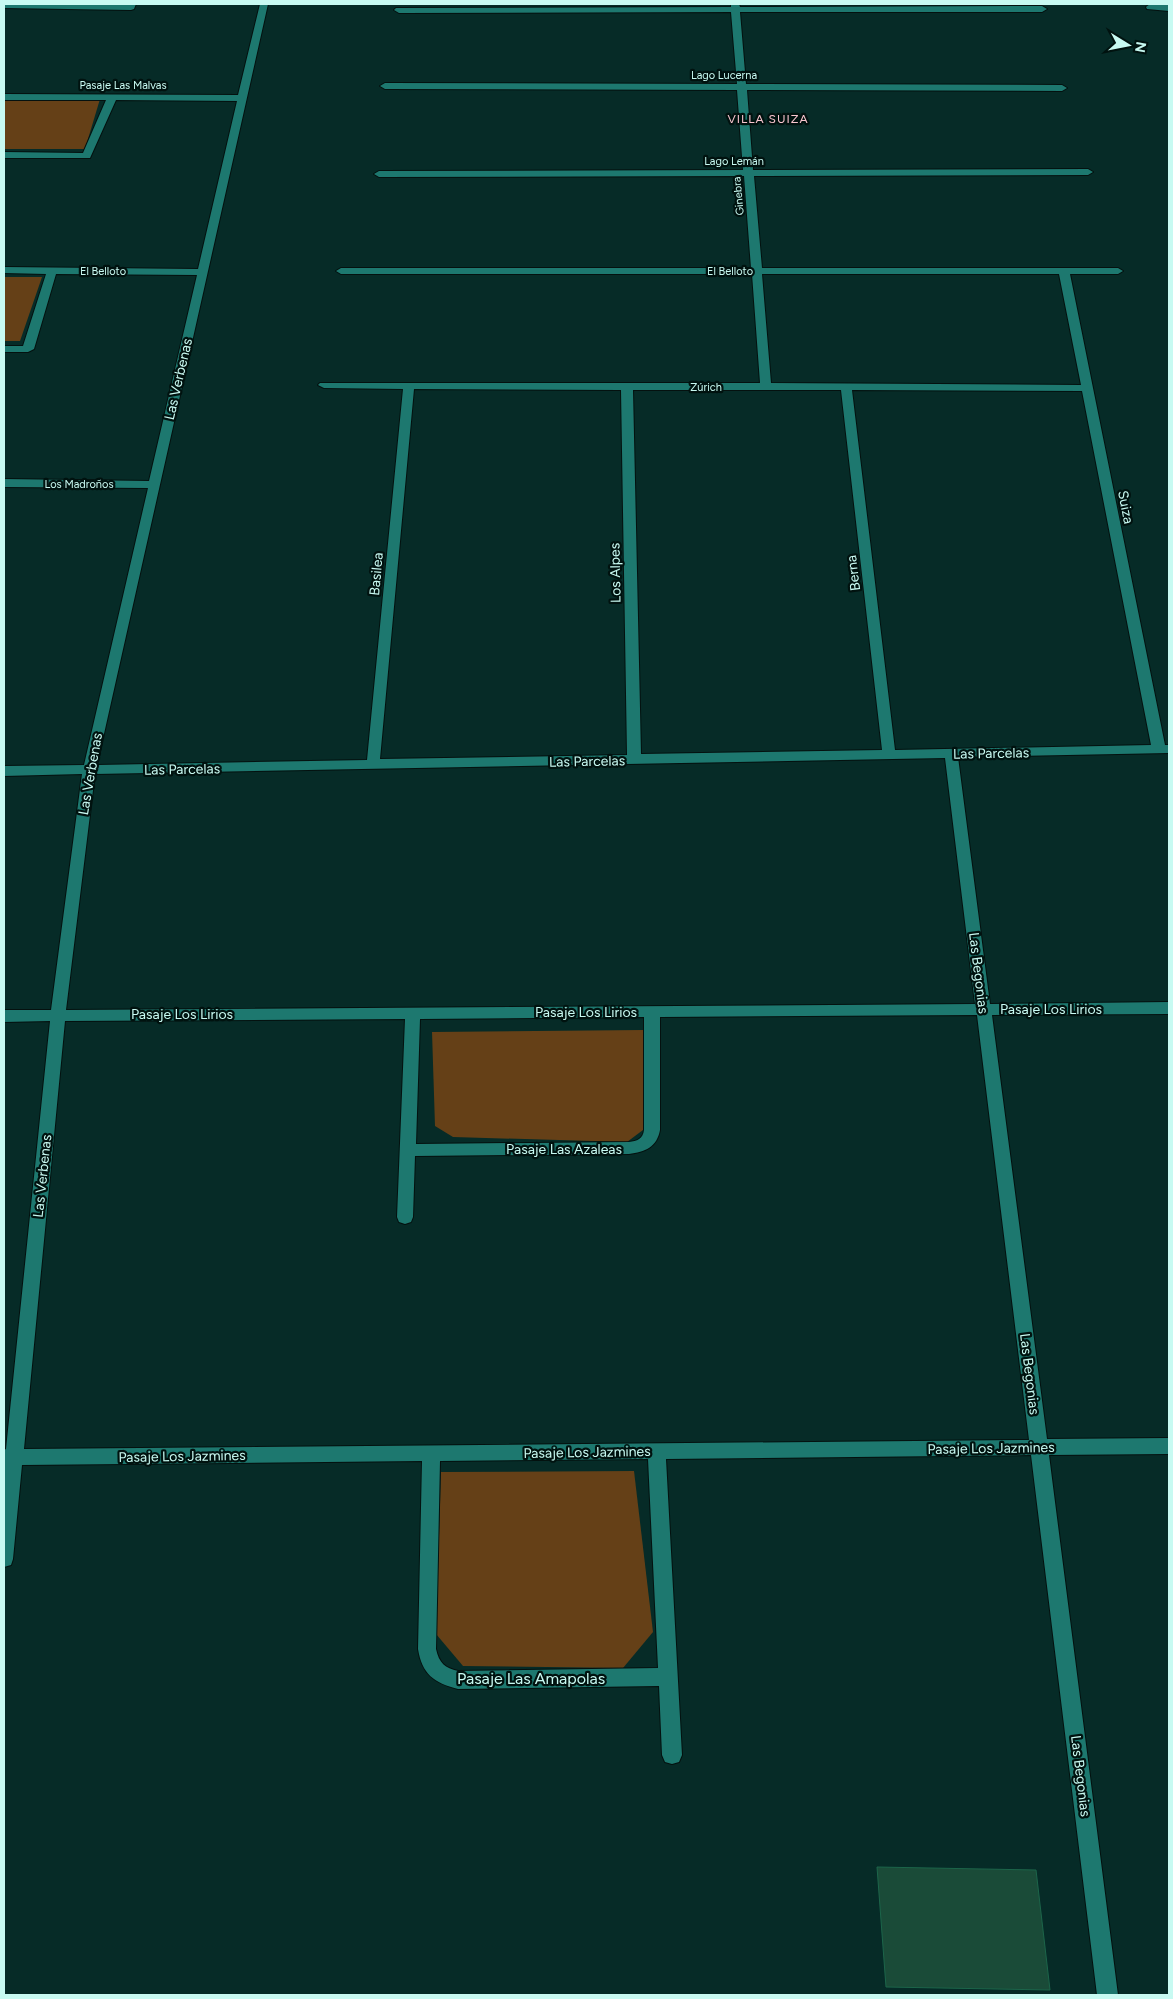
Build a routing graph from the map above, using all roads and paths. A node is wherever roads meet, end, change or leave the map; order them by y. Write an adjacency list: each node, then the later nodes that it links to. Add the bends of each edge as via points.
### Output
1 (132, 4): 3 (street, via 131,7)
2 (264, 4): 14 (street, Las Verbenas)
3 (4, 6)
4 (735, 6): 7 (street); 8 (street); 10 (street, Ginebra)
5 (1150, 8): 6 (street)
6 (1169, 8)
7 (1042, 9)
8 (399, 10)
9 (385, 86): 10 (street, Lago Lucerna)
10 (741, 87): 11 (street, Lago Lucerna); 17 (street, Ginebra)
11 (1062, 88)
12 (4, 97): 13 (street, Pasaje Las Malvas)
13 (112, 98): 14 (street, Pasaje Las Malvas); 15 (street, via 88,156)
14 (242, 98): 24 (street, Las Verbenas)
15 (4, 155)
16 (1088, 172): 17 (street, Lago Lemán)
17 (749, 173): 18 (street, Lago Lemán); 22 (street, Ginebra)
18 (379, 174)
19 (4, 270): 20 (street, El Belloto)
20 (52, 271): 24 (street, El Belloto); 26 (street, via 28,349)
21 (341, 271): 22 (street, El Belloto)
22 (757, 271): 23 (street, El Belloto); 30 (street, Ginebra)
23 (1064, 271): 25 (street, El Belloto); 32 (street, Suiza)
24 (203, 272): 34 (street, Las Verbenas)
25 (1118, 272)
26 (4, 349)
27 (324, 385): 28 (street, Zúrich)
28 (409, 386): 29 (street, Zúrich); 39 (street, Basilea)
29 (627, 386): 30 (street, Zúrich); 38 (street, Los Alpes)
30 (766, 387): 31 (street, Zúrich)
31 (846, 387): 32 (street, Zúrich); 37 (street, Berna)
32 (1088, 388): 35 (street, Suiza)
33 (4, 484): 34 (street, Los Madroños)
34 (154, 485): 40 (street, Las Verbenas)
35 (1164, 749): 36 (street, Las Parcelas)
36 (951, 753): 37 (street, Las Parcelas); 43 (street, Las Begonias)
37 (889, 755): 38 (street, Las Parcelas)
38 (634, 760): 39 (street, Las Parcelas)
39 (373, 765): 40 (street, Las Parcelas)
40 (88, 770): 41 (street, Las Parcelas); 47 (street, Las Verbenas)
41 (4, 771)
42 (1169, 1008): 43 (street, Pasaje Los Lirios)
43 (983, 1009): 44 (street, Pasaje Los Lirios); 51 (street, Las Begonias)
44 (652, 1011): 45 (street, Pasaje Los Lirios); 48 (street, Pasaje Las Azaleas, via 652,1130 646,1143 629,1148)
45 (413, 1013): 47 (street, Pasaje Los Lirios); 48 (street)
46 (4, 1016): 47 (street, Pasaje Los Lirios)
47 (58, 1016): 54 (street, Las Verbenas)
48 (408, 1150): 49 (street)
49 (405, 1217)
50 (1169, 1446): 51 (street, Pasaje Los Jazmines)
51 (1039, 1447): 52 (street, Pasaje Los Jazmines); 58 (street, Las Begonias)
52 (657, 1451): 53 (street, Pasaje Los Jazmines); 56 (street)
53 (431, 1453): 54 (street, Pasaje Los Jazmines); 56 (street, Pasaje Las Amapolas, via 427,1649 434,1670 458,1680)
54 (9, 1457): 55 (street, Las Verbenas)
55 (4, 1559)
56 (668, 1677): 57 (street)
57 (672, 1755)
58 (1108, 1995)

